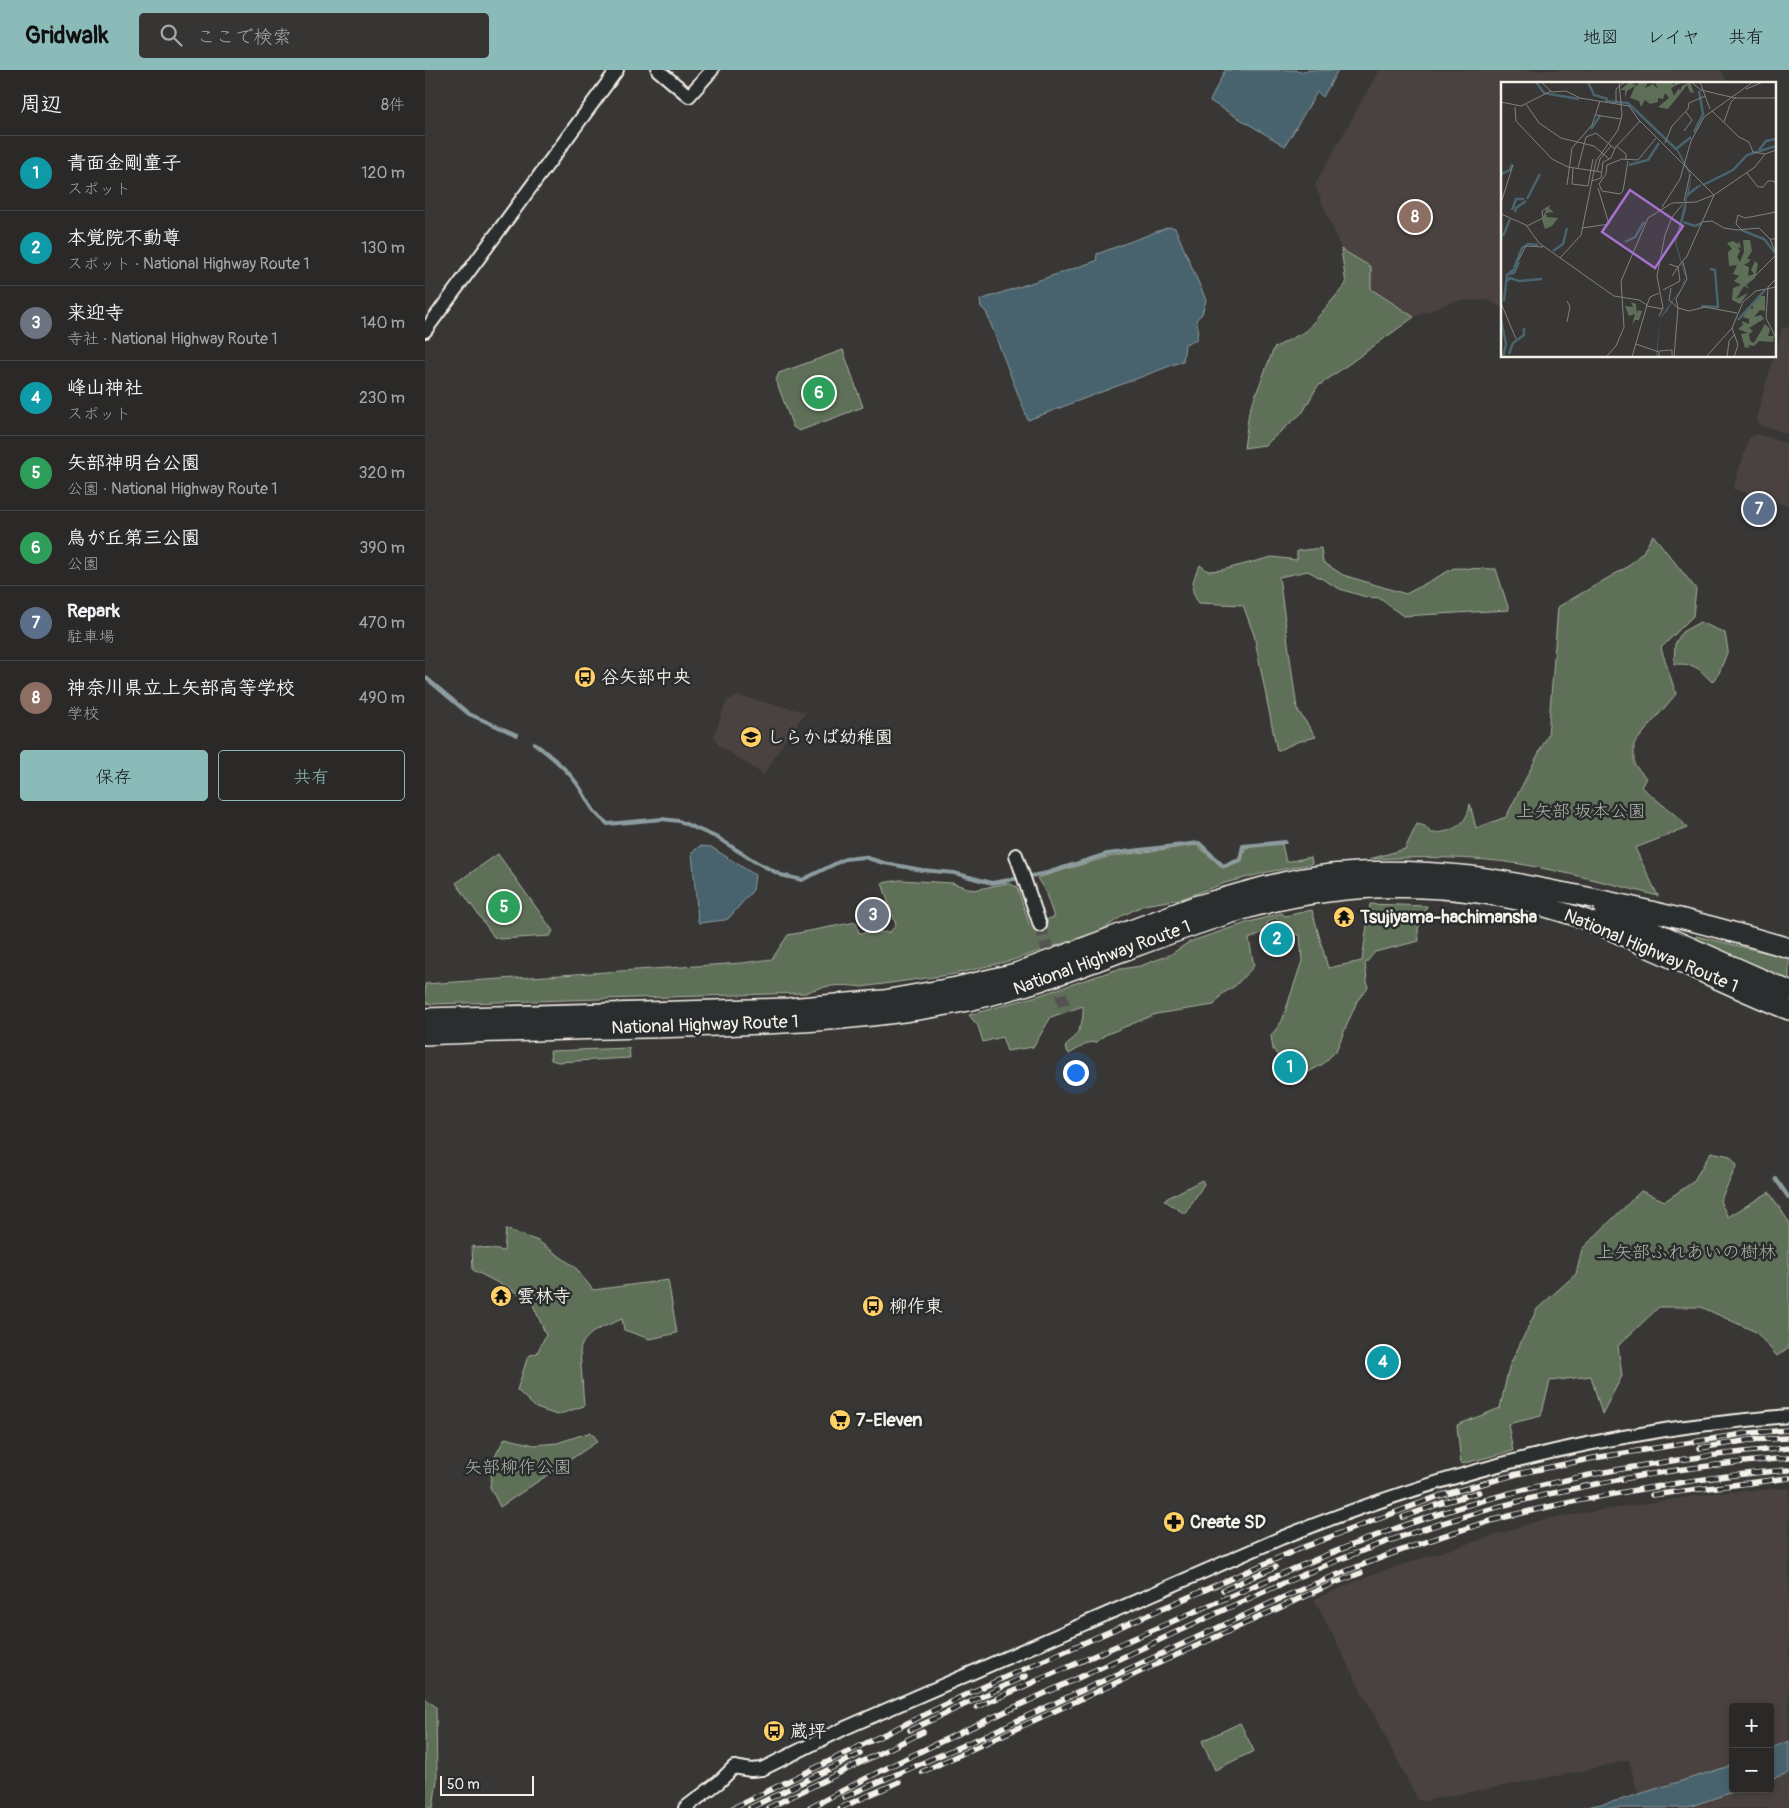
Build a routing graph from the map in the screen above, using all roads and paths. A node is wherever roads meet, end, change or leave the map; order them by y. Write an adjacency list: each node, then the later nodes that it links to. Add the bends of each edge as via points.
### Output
1 (617, 70): 4 (street)
2 (658, 70): 3 (street, via 689,96)
3 (712, 70)
4 (425, 331)
5 (1016, 855): 7 (street)
6 (1548, 890): 8 (highway, via 1612,901); 9 (highway, via 1637,923); 12 (highway, National Highway Route 1, via 1429,872 1332,874 1295,879 1218,899 1016,973 957,988 884,1000 788,1008)
7 (1040, 925)
8 (1789, 948)
9 (1789, 991)
10 (1757, 997): 11 (highway); 13 (highway); 14 (highway, National Highway Route 1, via 1571,914 1477,893 1380,887 1289,898 1245,909 1009,991 897,1014 781,1024)
11 (1789, 1010)
12 (425, 1018)
13 (1789, 1020)
14 (425, 1035)
15 (1789, 1416): 16 (street, via 1653,1432 1547,1454 1481,1470 1345,1513 845,1728 762,1769 734,1767)
16 (685, 1808)

